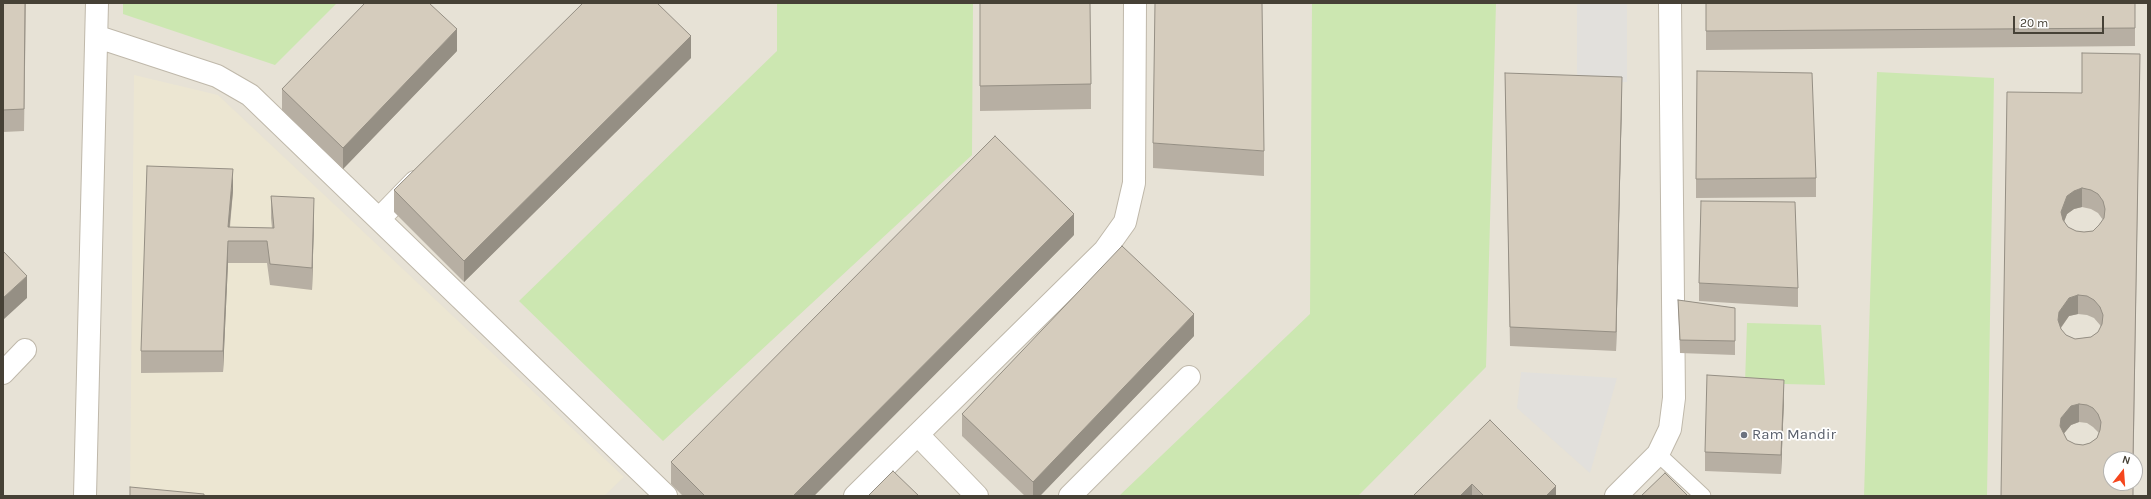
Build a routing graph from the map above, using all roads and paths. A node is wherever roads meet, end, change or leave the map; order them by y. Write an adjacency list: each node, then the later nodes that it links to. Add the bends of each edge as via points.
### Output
1 (97, 3): 4 (street)
2 (1135, 3): 10 (street, via 1134,183 1125,222 1105,250)
3 (1670, 3): 11 (street, via 1674,398 1670,429)
4 (98, 37): 6 (street, via 217,76 250,95); 12 (street)
5 (428, 168): 6 (street)
6 (379, 218): 13 (street)
7 (26, 350): 8 (street)
8 (3, 373)
9 (1189, 377): 16 (street)
10 (918, 435): 14 (street); 15 (street)
11 (1658, 454): 17 (street); 18 (lane)
12 (85, 496)
13 (666, 496)
14 (855, 496)
15 (977, 496)
16 (1070, 496)
17 (1616, 496)
18 (1702, 496)

